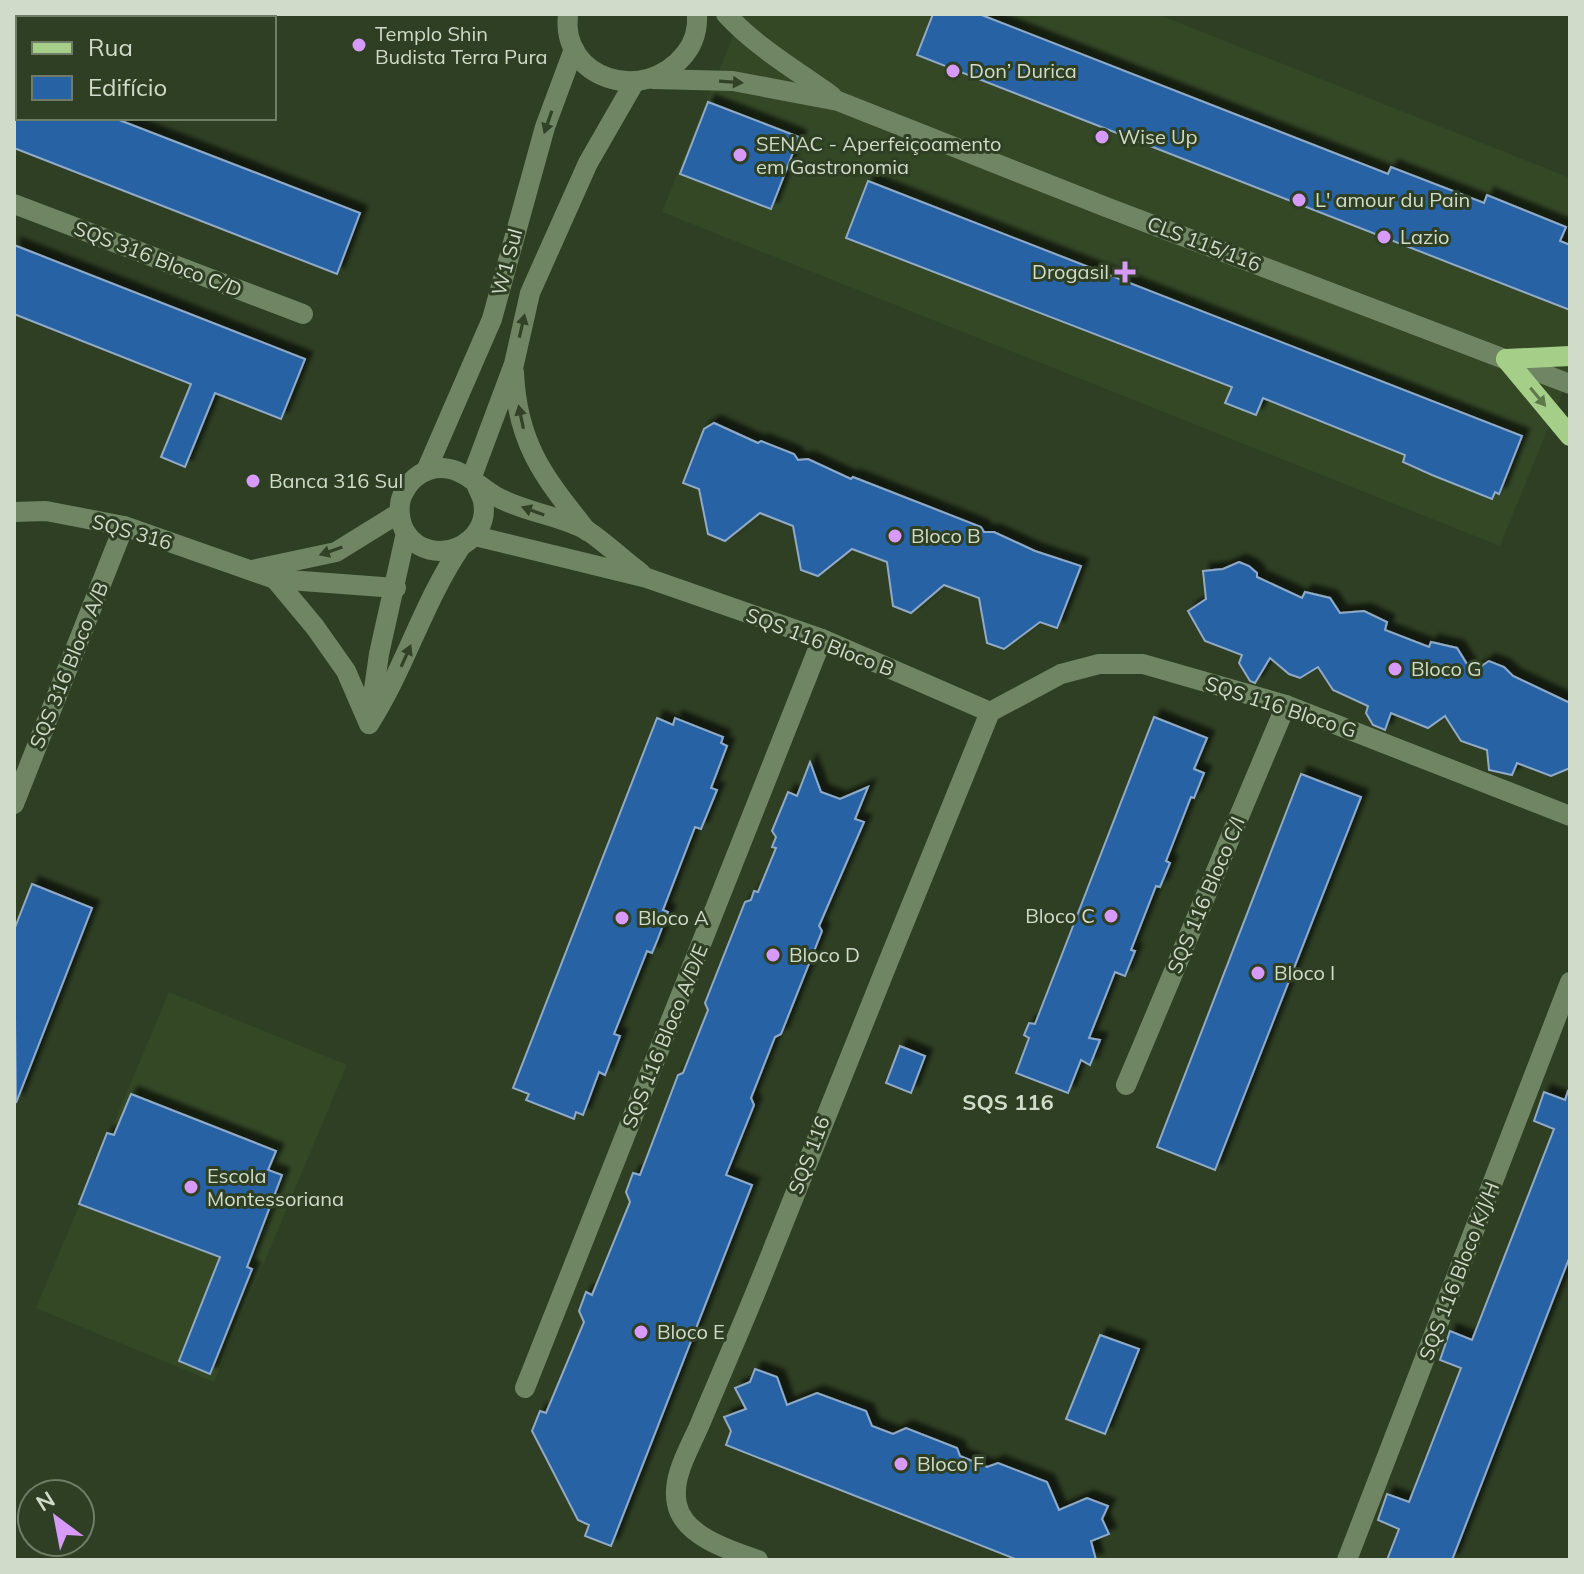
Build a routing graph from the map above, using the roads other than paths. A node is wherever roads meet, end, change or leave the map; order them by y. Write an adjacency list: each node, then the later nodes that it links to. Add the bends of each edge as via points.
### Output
1 (568, 14): 4 (street)
2 (697, 14): 5 (street, via 691,47 675,67)
3 (726, 14): 6 (street, CLS 115/116)
4 (574, 49): 5 (street, CLS 115/116, via 599,74 616,81); 14 (street, W1 Sul, one-way to 14, via 545,127 492,319)
5 (644, 81): 6 (street, CLS 115/116, one-way to 6, via 733,81); 11 (street, W1 Sul, one-way to 5, via 530,293 558,224 588,163)
6 (838, 101): 10 (street, CLS 115/116)
7 (14, 204): 8 (street, SQS 316 Bloco C/D)
8 (303, 314)
9 (1570, 356): 10 (main road)
10 (1506, 359): 12 (street, CLS 115/116); 13 (main road, one-way to 13)
11 (514, 364): 15 (street, W1 Sul); 19 (street, SQS 116 Bloco B, one-way to 11, via 532,456)
12 (1570, 384)
13 (1570, 436)
14 (426, 471): 15 (street, via 442,467); 17 (street, via 401,496)
15 (474, 482): 19 (street, SQS 116 Bloco B, one-way to 15, via 501,500); 20 (street, via 483,501 483,520)
16 (14, 512): 18 (street, SQS 316, via 46,511)
17 (402, 523): 20 (street, via 421,547 440,552); 21 (street, one-way to 21, via 336,552); 24 (street)
18 (124, 526): 21 (street, SQS 316); 29 (street, SQS 316 Bloco A/B)
19 (587, 531): 22 (street, SQS 116 Bloco B)
20 (468, 542): 22 (street, SQS 116 Bloco B); 28 (street, one-way to 20, via 390,692 445,572)
21 (246, 571): 23 (street, SQS 316)
22 (647, 578): 25 (street, SQS 116 Bloco B)
23 (275, 579): 24 (street, SQS 316); 28 (street, via 346,671)
24 (396, 588): 28 (street)
25 (822, 639): 27 (street, SQS 116 Bloco B); 33 (street, SQS 116 Bloco A/D/E)
26 (1286, 705): 27 (street, SQS 116 Bloco G, via 1143,664 1099,664 1061,674); 30 (street, SQS 116 Bloco G); 32 (street, SQS 116 Bloco C/I)
27 (990, 712): 34 (street, SQS 116, via 680,1473 676,1504 681,1517 693,1530)
28 (369, 724)
29 (14, 804)
30 (1570, 816)
31 (1570, 982): 35 (street, SQS 116 Bloco K/J/H)
32 (1126, 1085)
33 (525, 1388)
34 (758, 1560)
35 (1347, 1560)

